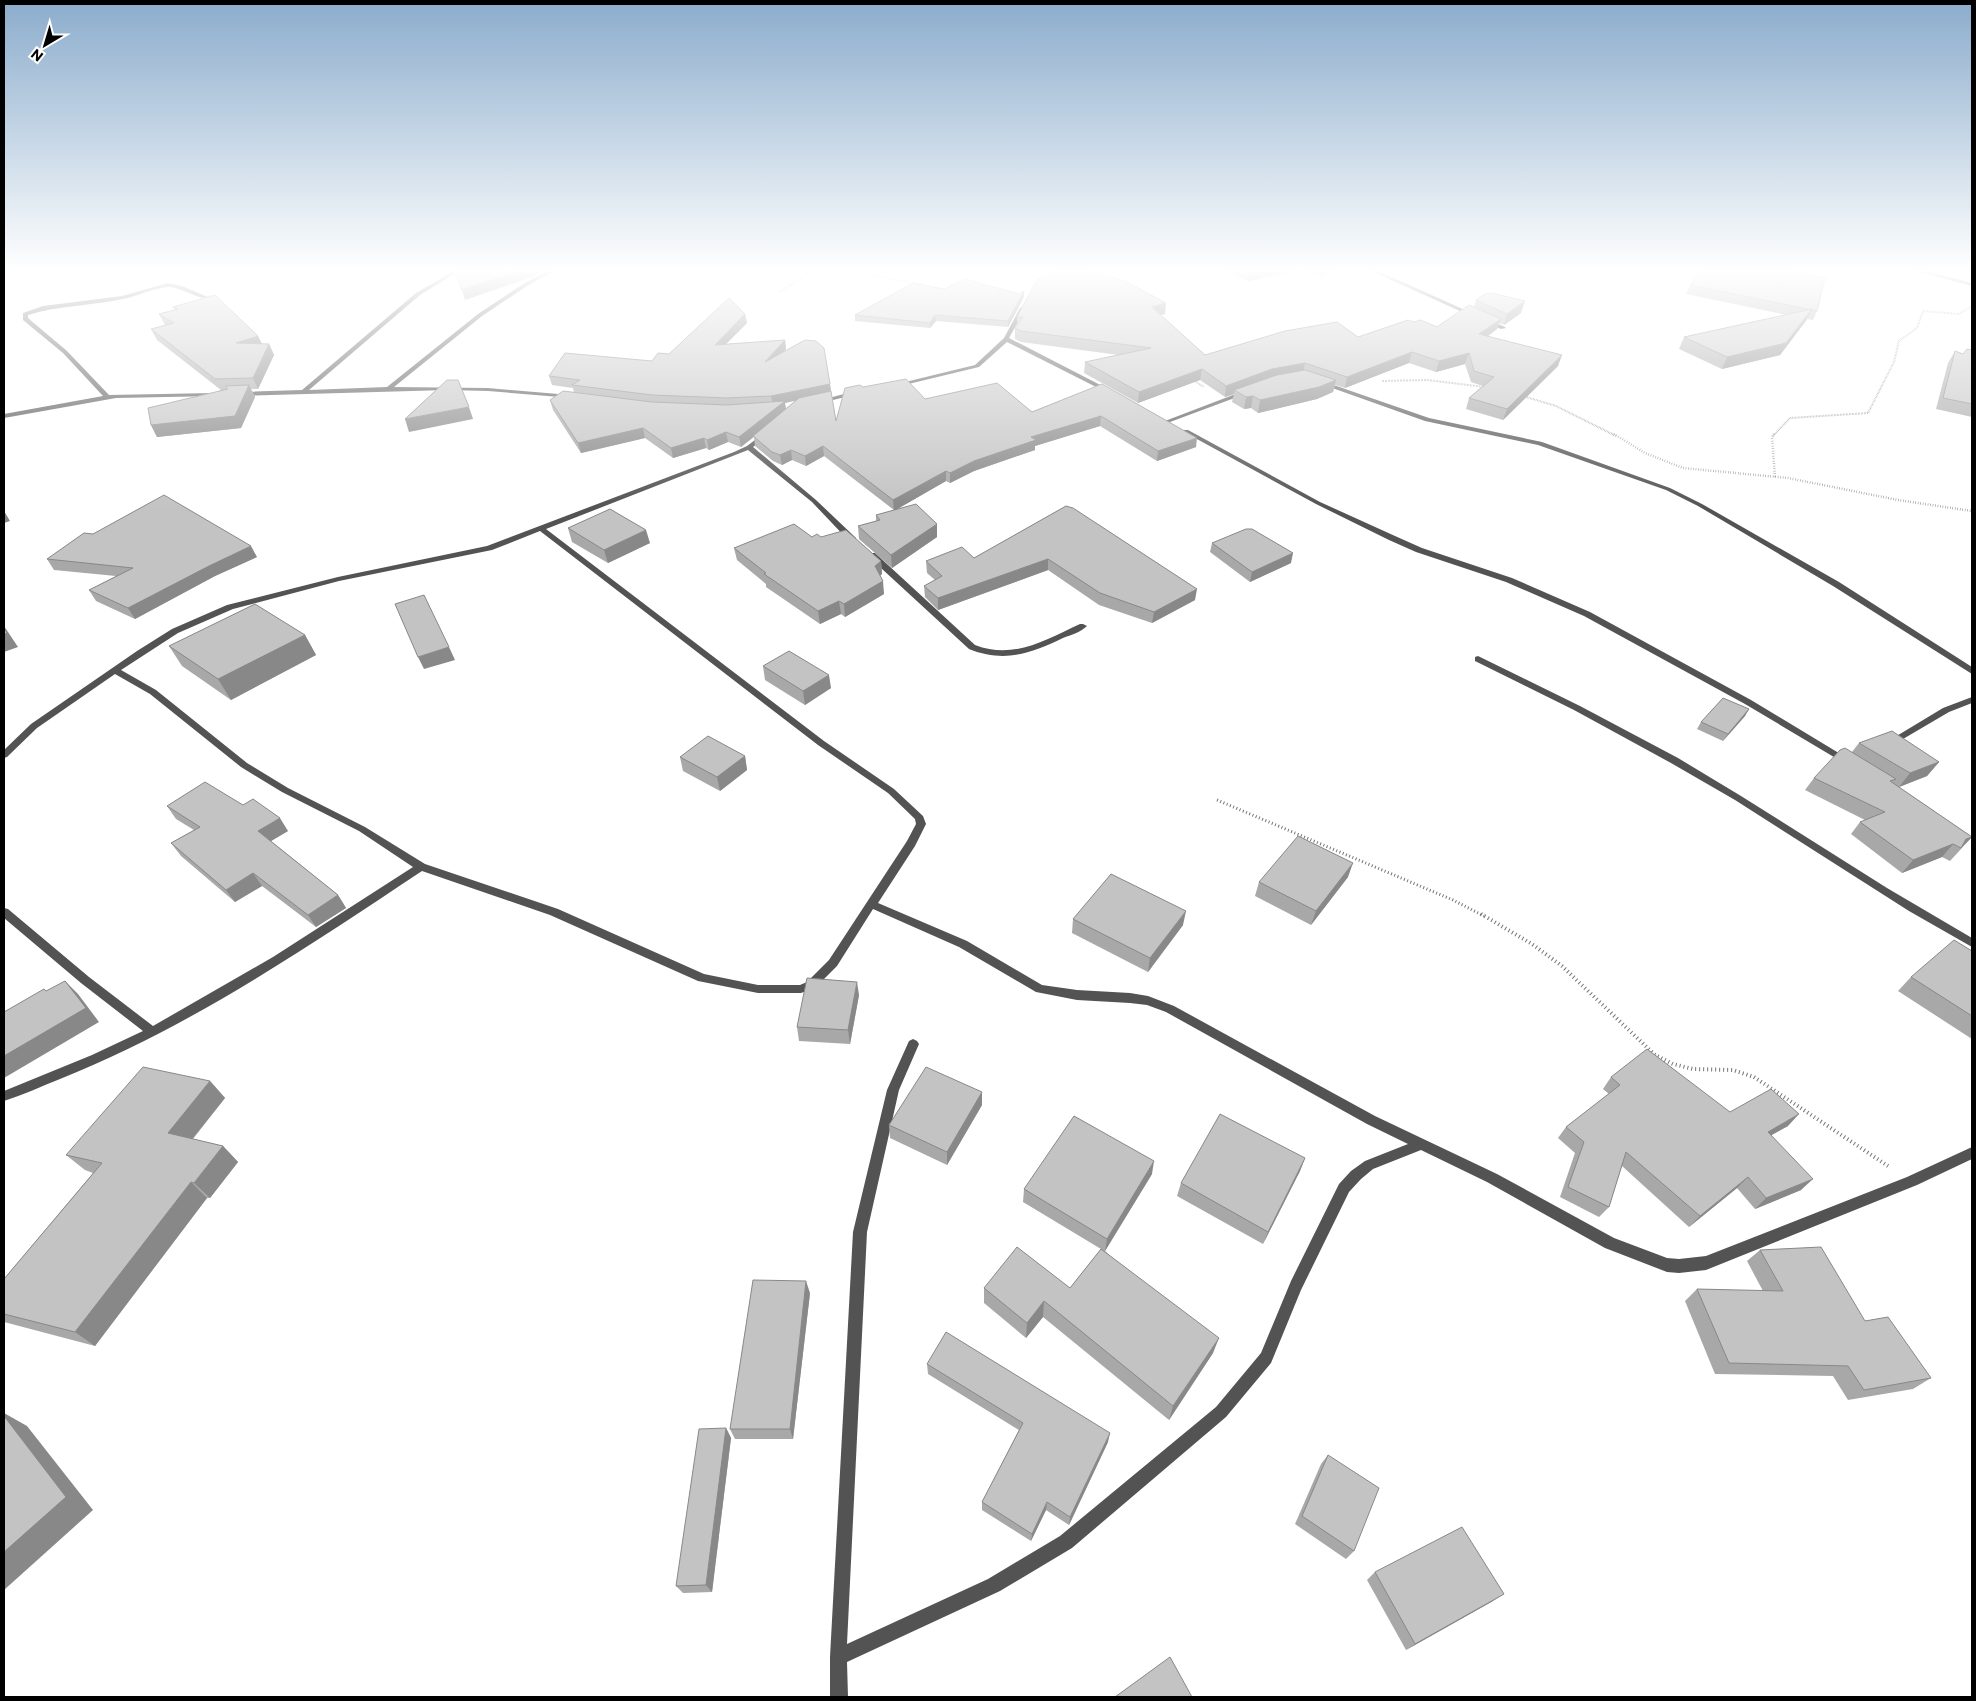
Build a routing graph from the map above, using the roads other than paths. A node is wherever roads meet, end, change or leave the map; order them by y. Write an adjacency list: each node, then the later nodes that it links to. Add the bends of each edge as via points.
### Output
1 (62, 349): 15 (street)
2 (353, 349): 11 (street)
3 (438, 349): 9 (street)
4 (997, 349): 7 (street, via 974,368)
5 (1026, 349): 14 (street)
6 (1312, 380): 29 (street, via 1427,420 1540,443 1668,489 1843,588)
7 (885, 387)
8 (1257, 388): 20 (street)
9 (388, 390): 11 (street); 16 (street, via 452,386)
10 (867, 391): 17 (street)
11 (303, 392): 12 (street)
12 (238, 394)
13 (220, 395): 15 (street)
14 (1118, 396)
15 (107, 397): 18 (street)
16 (581, 399)
17 (814, 402)
18 (4, 416)
19 (1159, 417): 20 (street)
20 (1168, 421): 33 (street, via 1375,531 1419,550 1509,580 1587,614 1748,702)
21 (774, 426): 22 (street)
22 (750, 447): 23 (street); 24 (street, via 814,501)
23 (542, 529): 28 (street, via 464,555 338,579 238,604 175,631); 35 (street, via 821,743 891,791 918,815 921,824 911,843)
24 (858, 544)
25 (865, 549): 26 (street, via 981,652 1012,655)
26 (1083, 626)
27 (1478, 659): 37 (street, via 1642,743 1737,798 1873,886)
28 (115, 670): 32 (street, via 34,726); 34 (street, via 153,692 244,766 362,829)
29 (1972, 671)
30 (1972, 700): 31 (street, via 1946,710)
31 (1900, 738)
32 (4, 755)
33 (1855, 766)
34 (421, 867): 35 (street, via 554,912 702,978 758,989 801,989 811,985 833,962); 38 (street, via 306,944)
35 (871, 904): 41 (street, via 963,944 1040,989 1130,998 1170,1009 1371,1120)
36 (4, 912): 38 (street)
37 (1972, 943)
38 (152, 1031): 40 (street)
39 (913, 1044): 43 (street, via 893,1090 860,1232)
40 (4, 1096)
41 (1421, 1144): 42 (street, via 1492,1178 1610,1243 1654,1261 1679,1266 1706,1263 1912,1181); 43 (street, via 1369,1165 1344,1188 1296,1286 1266,1358 1221,1412 1066,1542 994,1585)
42 (1972, 1153)
43 (838, 1657): 44 (street)
44 (839, 1697)

